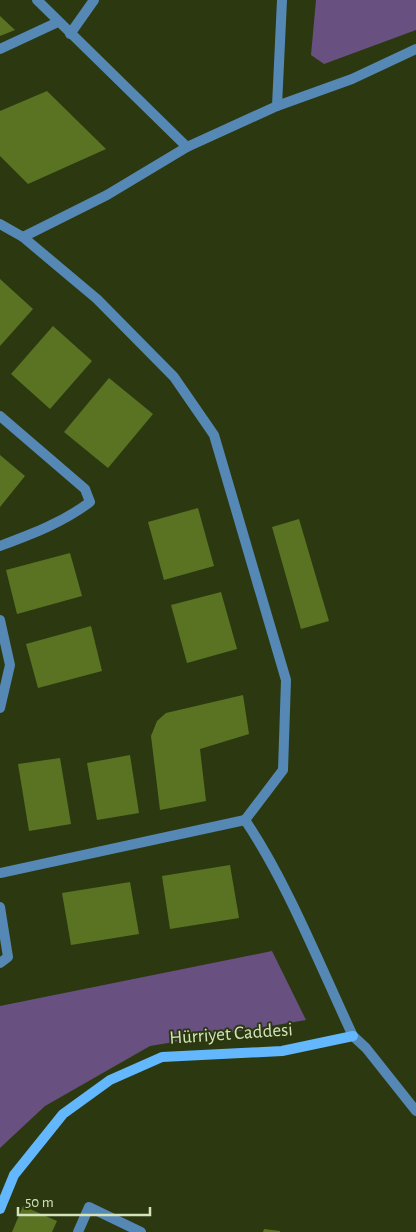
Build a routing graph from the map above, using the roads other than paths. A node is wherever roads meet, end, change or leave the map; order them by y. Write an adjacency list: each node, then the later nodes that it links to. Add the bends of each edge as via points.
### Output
1 (37, 0): 4 (street)
2 (94, 0): 5 (street)
3 (282, 0): 8 (street)
4 (58, 22): 5 (street); 6 (street)
5 (70, 34): 9 (street)
6 (0, 49)
7 (416, 49): 8 (street, via 352,79)
8 (277, 106): 9 (street)
9 (187, 147): 11 (street, via 107,195)
10 (0, 224): 11 (street)
11 (23, 237): 16 (street, via 97,299 174,377 214,436 286,680 283,770)
12 (0, 416): 13 (street, via 85,489 90,502 61,521)
13 (0, 546)
14 (0, 620): 15 (street, via 10,665)
15 (0, 708)
16 (246, 820): 17 (street); 20 (street, via 301,924)
17 (0, 873)
18 (0, 907): 19 (street, via 8,957)
19 (0, 963)
20 (353, 1036): 21 (street); 22 (street, Hürriyet Caddesi, via 282,1051 162,1057 110,1080 64,1114 14,1175)
21 (416, 1111)
22 (0, 1209)
23 (78, 1232): 24 (street, via 89,1207)
24 (141, 1232)

